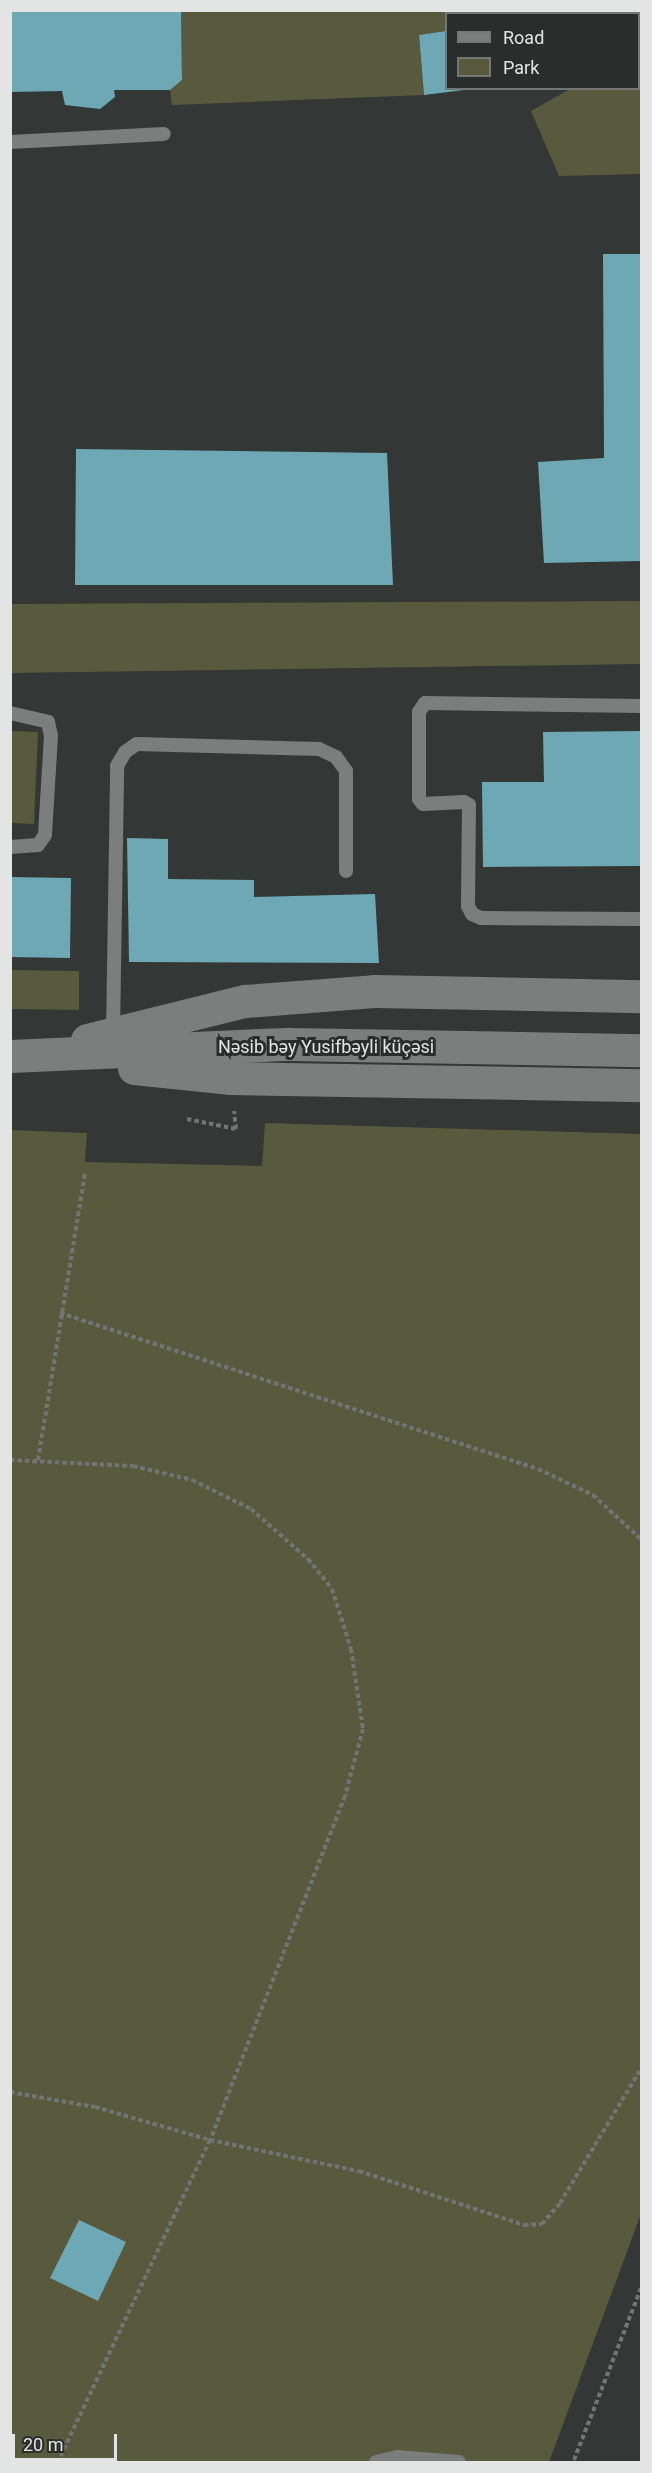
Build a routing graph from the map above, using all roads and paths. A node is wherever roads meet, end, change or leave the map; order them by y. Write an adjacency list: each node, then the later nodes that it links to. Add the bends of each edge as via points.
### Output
1 (164, 134): 2 (lane)
2 (10, 142)
3 (642, 706): 7 (lane, via 425,703 419,712 419,799 423,804 469,805 468,906 472,914 481,918)
4 (10, 713): 5 (lane, via 48,722 51,736 45,835 38,845)
5 (10, 847)
6 (346, 871): 9 (lane, via 346,771 336,757 319,749 137,744 125,752 117,766)
7 (642, 919)
8 (642, 996): 9 (main road, via 374,991 245,1001)
9 (113, 1033): 11 (main road)
10 (642, 1050): 11 (main road, Nəsib bəy Yusifbəyli küçəsi, via 288,1044)
11 (17, 1057): 12 (main road, via 231,1078)
12 (642, 1085)
13 (187, 1119): 14 (path)
14 (236, 1130)
15 (86, 1173): 16 (path)
16 (60, 1313): 18 (path); 19 (path, via 538,1469 593,1495)
17 (10, 1460): 18 (path)
18 (38, 1460): 22 (path, via 133,1466 192,1480 251,1509 308,1559 332,1589 351,1649 363,1729 345,1796)
19 (642, 1540)
20 (642, 2067): 22 (path, via 560,2203 543,2224 524,2225 359,2171)
21 (10, 2092): 22 (path, via 95,2107)
22 (210, 2140): 25 (path)
23 (642, 2286): 24 (path)
24 (574, 2460)
25 (58, 2463)
26 (376, 2463): 27 (lane, via 397,2457)
27 (459, 2463)

